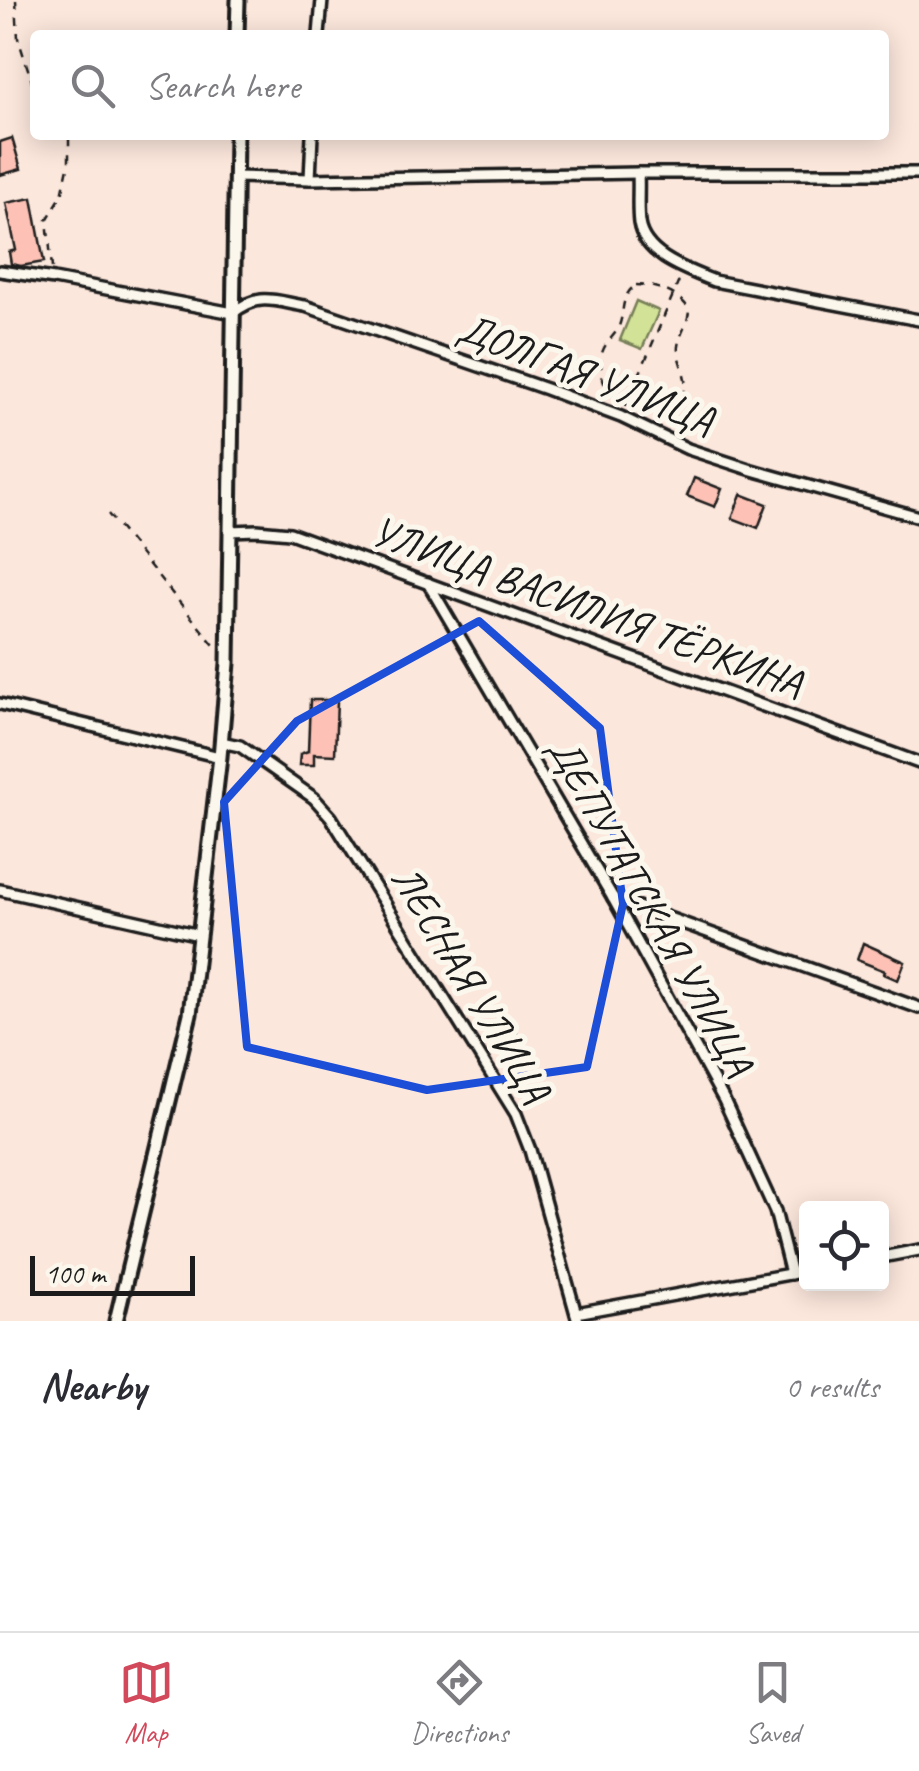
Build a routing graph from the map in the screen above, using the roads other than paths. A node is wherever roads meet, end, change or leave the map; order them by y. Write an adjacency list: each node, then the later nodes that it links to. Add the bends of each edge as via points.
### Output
1 (238, 0): 3 (street)
2 (322, 0): 4 (street)
3 (237, 30)
4 (319, 30)
5 (236, 140): 9 (street)
6 (312, 140): 10 (street)
7 (919, 172): 8 (street)
8 (638, 173): 10 (street); 13 (street, via 640,226 648,245 684,268 714,281)
9 (235, 177): 10 (street); 12 (street)
10 (310, 179)
11 (0, 271): 12 (street)
12 (233, 313): 14 (street, ДОЛГАЯ УЛИЦА, via 248,301 304,306 622,417 688,449); 15 (street)
13 (919, 320)
14 (919, 517)
15 (230, 531): 16 (street, УЛИЦА ВАСИЛИЯ ТЁРКИНА, via 290,532); 18 (street)
16 (428, 583): 20 (street, УЛИЦА ВАСИЛИЯ ТЁРКИНА); 22 (street, ДЕПУТАТСКАЯ УЛИЦА)
17 (0, 704): 19 (street)
18 (221, 742): 19 (street); 29 (street, ЛЕСНАЯ УЛИЦА, via 240,746 331,817 516,1114)
19 (220, 757): 23 (street)
20 (919, 763)
21 (0, 890): 23 (street)
22 (613, 898): 24 (street); 28 (street, ДЕПУТАТСКАЯ УЛИЦА, via 724,1100 775,1211)
23 (199, 934): 30 (street, via 190,1014)
24 (919, 1008)
25 (919, 1250): 26 (street)
26 (889, 1256)
27 (799, 1272): 28 (street)
28 (791, 1274): 29 (street)
29 (577, 1317)
30 (116, 1321)

